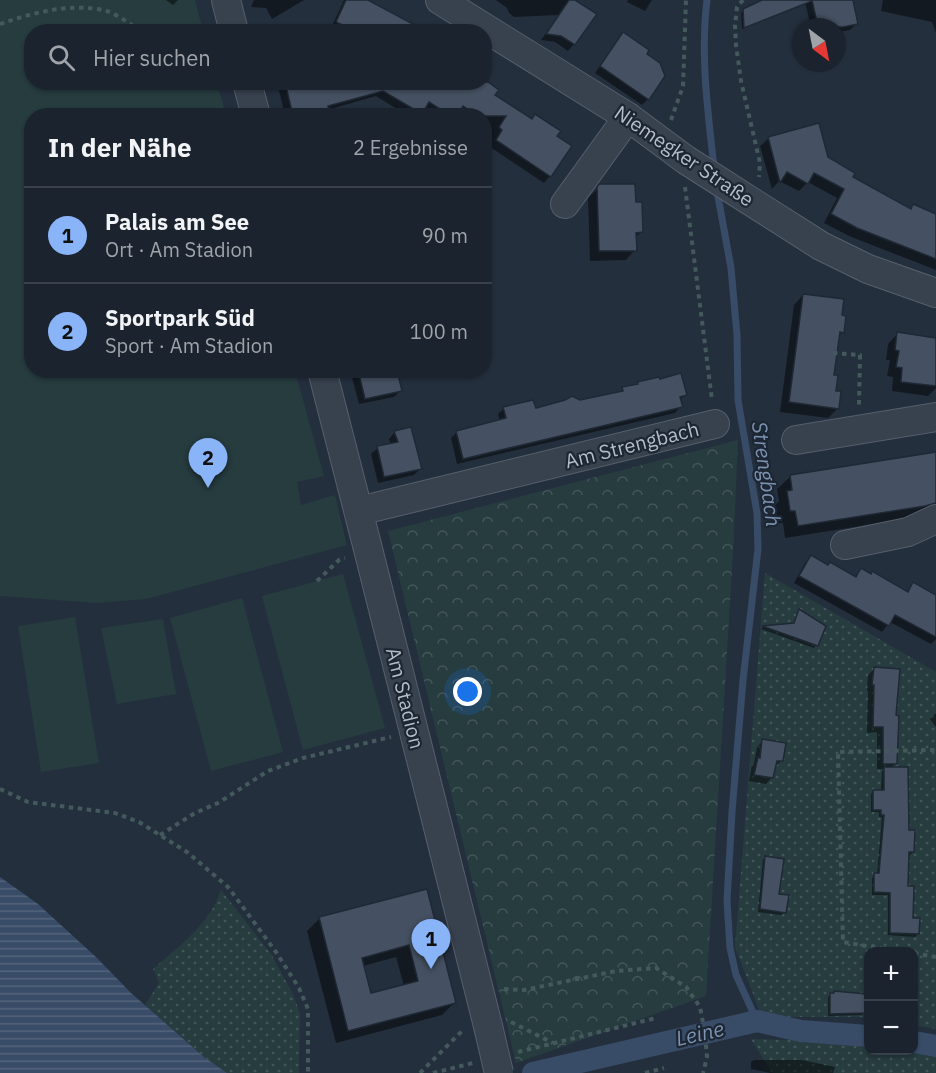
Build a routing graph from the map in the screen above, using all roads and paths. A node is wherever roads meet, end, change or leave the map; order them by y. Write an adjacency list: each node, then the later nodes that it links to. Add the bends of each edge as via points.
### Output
1 (226, 0): 7 (street)
2 (441, 0): 8 (street, Niemegker Straße)
3 (686, 0): 13 (path, via 683,86)
4 (743, 0): 15 (path, via 737,7 736,45 760,163)
5 (0, 24): 6 (path, via 71,8 105,10)
6 (130, 24)
7 (232, 24)
8 (479, 24)
9 (492, 32): 12 (street, Niemegker Straße)
10 (249, 90): 11 (street)
11 (254, 108)
12 (628, 117): 14 (street, Niemegker Straße); 16 (street)
13 (668, 127)
14 (686, 160): 17 (street, Niemegker Straße, via 821,246 868,269); 21 (path, Am Strengbach, via 684,184)
15 (759, 178)
16 (565, 204)
17 (936, 292)
18 (832, 353): 22 (path, via 860,355)
19 (324, 378): 24 (street, Am Stadion)
20 (936, 417): 22 (street)
21 (716, 424): 24 (street, Am Strengbach)
22 (859, 430): 23 (street)
23 (796, 440)
24 (359, 511): 27 (street, Am Stadion)
25 (936, 519): 26 (street, via 908,532)
26 (845, 544)
27 (369, 549): 28 (path, via 339,560); 29 (street, Am Stadion)
28 (317, 581)
29 (414, 732): 32 (path, via 303,758 268,771); 36 (street, Am Stadion)
30 (936, 750): 33 (path, via 838,752 843,942)
31 (0, 789): 32 (path, via 28,802 115,813)
32 (160, 835): 40 (path, via 228,887 299,988 308,1009)
33 (876, 947)
34 (918, 954): 35 (path)
35 (936, 957)
36 (479, 987): 38 (street, Am Stadion, bridge); 43 (path, via 524,990 616,971 656,968 686,987 700,1007 707,1057)
37 (656, 1018): 38 (path)
38 (495, 1063): 41 (path)
39 (664, 1068): 42 (path)
40 (308, 1073)
41 (433, 1073)
42 (645, 1073)
43 (703, 1073)

